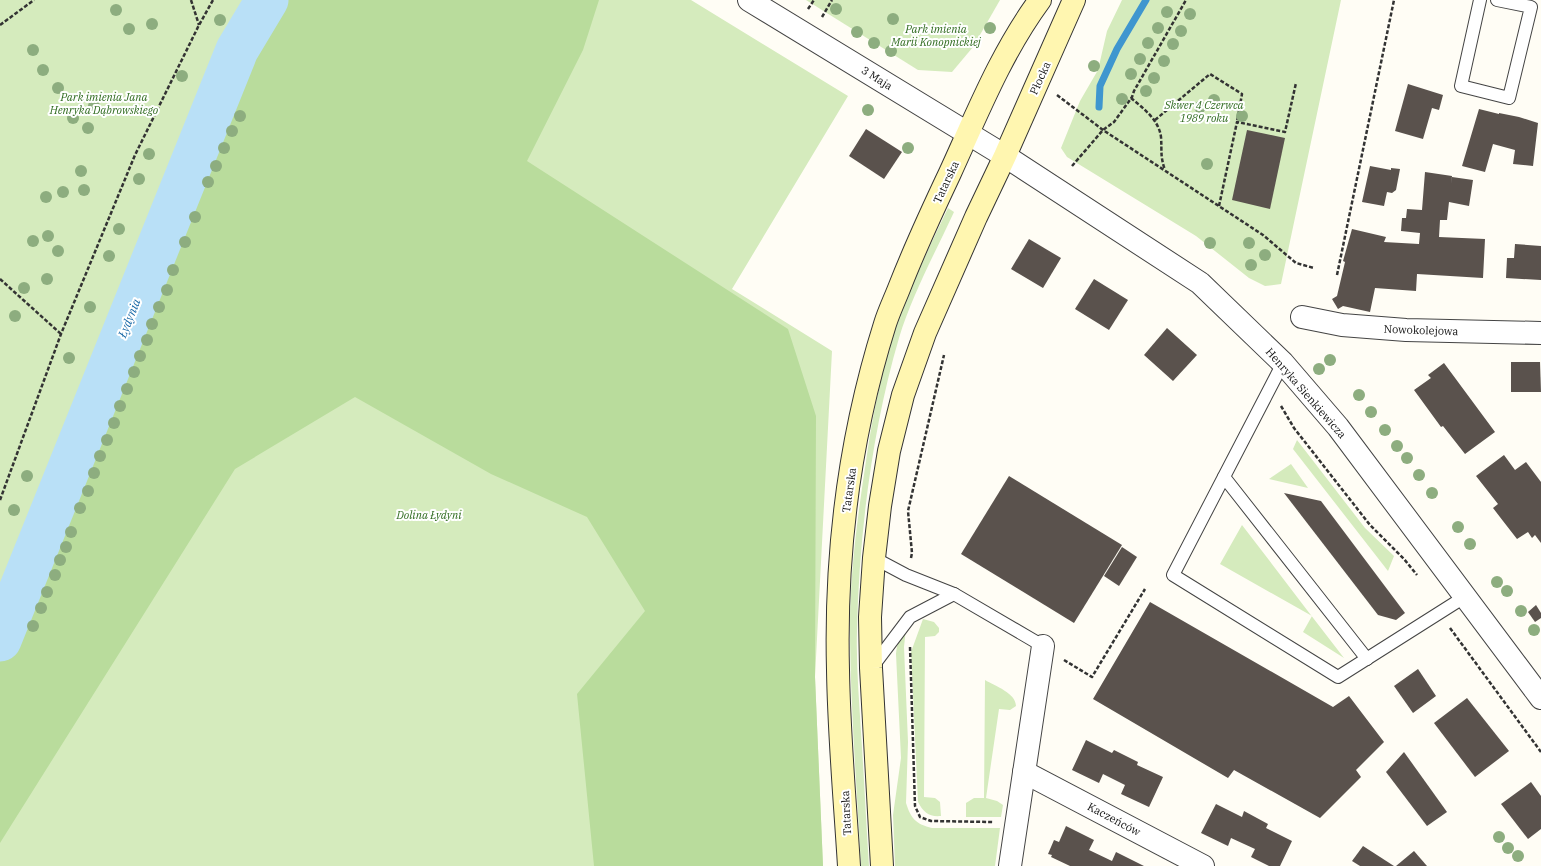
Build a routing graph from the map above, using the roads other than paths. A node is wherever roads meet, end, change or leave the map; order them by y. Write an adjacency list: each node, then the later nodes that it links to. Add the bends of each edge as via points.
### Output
1 (749, 0): 6 (street, 3 Maja)
2 (1040, 0): 6 (main road, via 1004,55)
3 (1074, 0): 7 (main road, Płocka)
4 (1480, 0): 5 (lane, via 1461,86 1509,98 1531,7)
5 (1497, 0)
6 (968, 134): 7 (street, 3 Maja); 20 (main road, Tatarska, via 911,258 886,322 867,387 856,443 841,553 838,616 838,670)
7 (1005, 156): 10 (street, Henryka Sienkiewicza, via 1200,283); 12 (main road, via 928,326 903,395 889,451)
8 (1302, 317): 9 (street, Nowokolejowa, via 1342,325 1406,330)
9 (1541, 333)
10 (1283, 363): 11 (lane); 14 (street, Henryka Sienkiewicza, via 1338,427)
11 (1224, 477): 16 (lane); 16 (lane, via 1173,575 1338,677)
12 (874, 558): 13 (lane, via 906,575); 17 (main road, via 870,617)
13 (954, 594): 15 (lane); 17 (lane, via 910,617)
14 (1466, 596): 16 (lane); 18 (street, Henryka Sienkiewicza)
15 (1043, 646): 19 (street)
16 (1367, 658)
17 (871, 668): 21 (main road)
18 (1541, 698)
19 (1024, 772): 22 (street); 23 (street, Kaczeńców)
20 (849, 866)
21 (882, 866)
22 (1010, 866)
23 (1203, 866)

